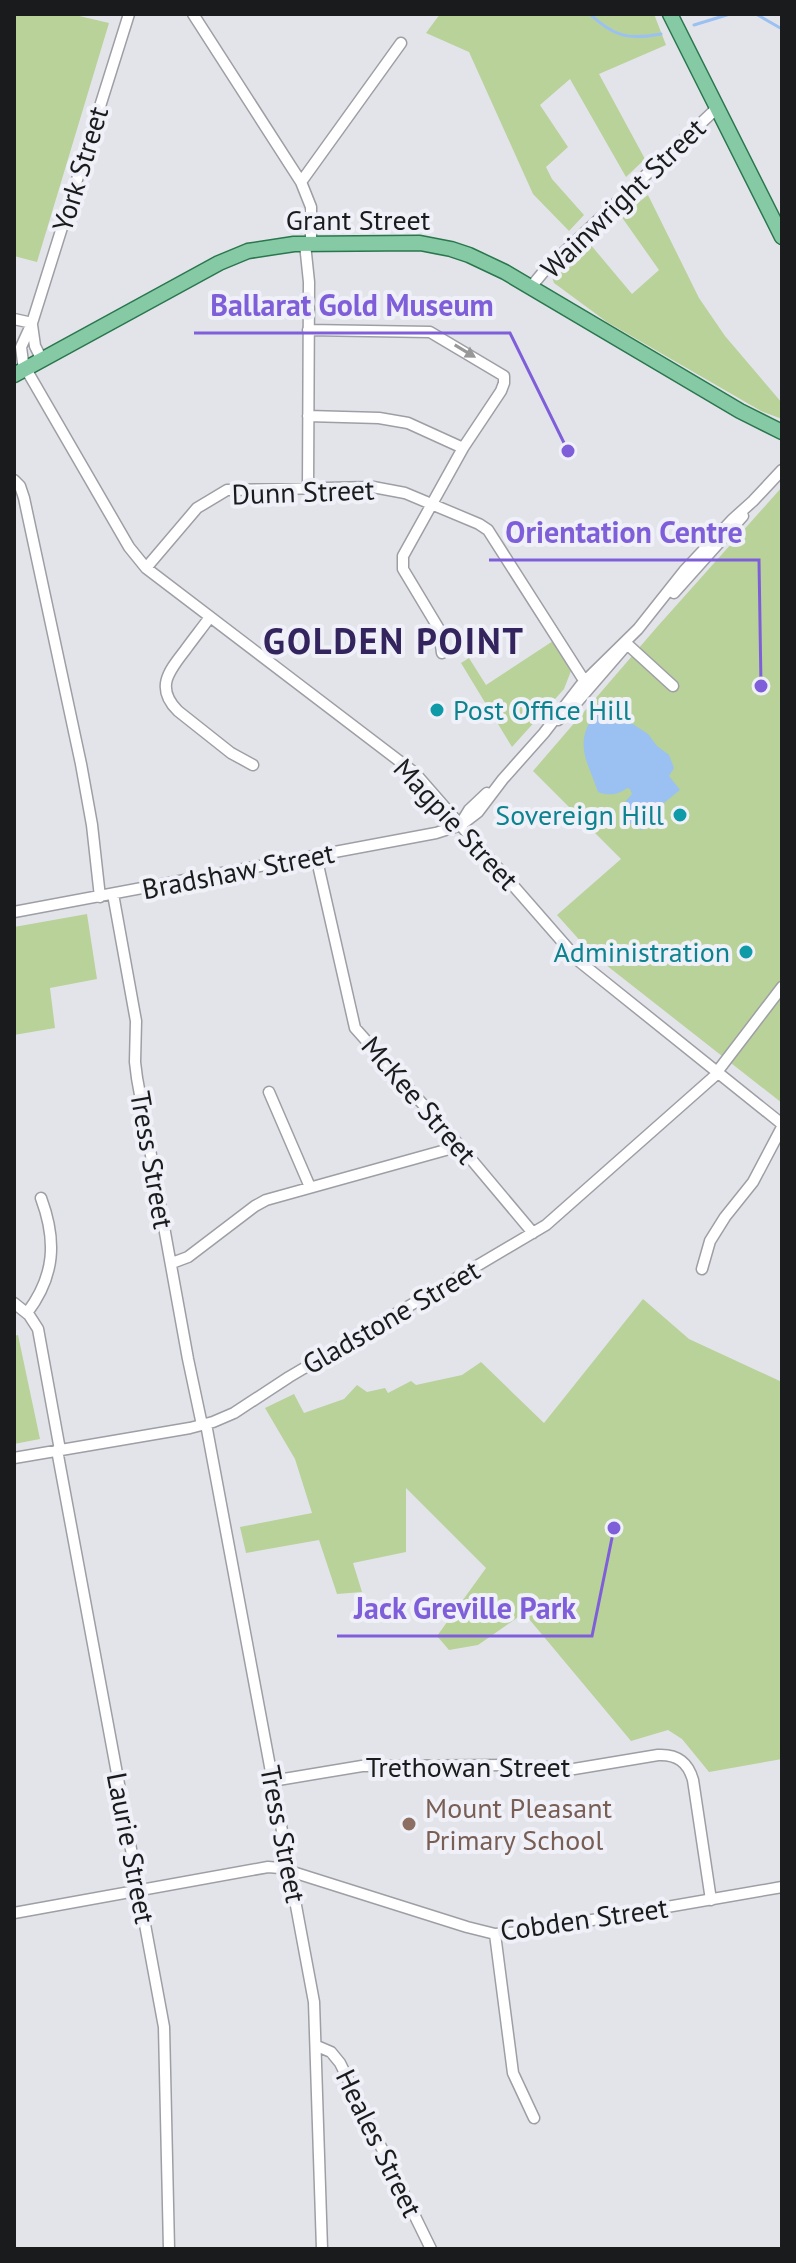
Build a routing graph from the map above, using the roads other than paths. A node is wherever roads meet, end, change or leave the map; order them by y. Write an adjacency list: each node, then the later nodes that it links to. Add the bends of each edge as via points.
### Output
1 (129, 14): 11 (street, York Street)
2 (193, 14): 6 (street)
3 (670, 14): 5 (main road)
4 (401, 43): 6 (street)
5 (716, 109): 7 (main road); 9 (street, Wainwright Street)
6 (301, 182): 8 (street, via 311,207)
7 (782, 237)
8 (308, 244): 9 (main road, Grant Street, via 440,246 480,259); 12 (street); 13 (main road, Grant Street, via 273,245 232,257)
9 (530, 288): 16 (main road, Grant Street)
10 (14, 319): 11 (street)
11 (32, 323): 13 (street); 14 (street, York Street, via 21,347)
12 (308, 330): 15 (street); 17 (street, one-way to 17, via 430,332 501,373 501,391)
13 (42, 360): 14 (main road, Grant Street)
14 (21, 371): 22 (street, Magpie Street)
15 (308, 416): 17 (street, via 408,423); 20 (street)
16 (782, 432)
17 (463, 448): 21 (street)
18 (782, 470): 24 (street, via 680,576)
19 (14, 480): 33 (street, via 26,507 81,764)
20 (308, 488): 21 (street, Dunn Street, via 390,489); 22 (street, Dunn Street, via 224,491 197,508)
21 (433, 504): 26 (street, via 402,562 439,629); 27 (street, Dunn Street, via 488,530)
22 (146, 568): 23 (street, Magpie Street)
23 (210, 617): 29 (street, via 169,672 169,700 227,751); 30 (street, Magpie Street, via 408,767)
24 (638, 629): 25 (street); 27 (street)
25 (627, 644): 27 (street); 28 (street)
26 (442, 653)
27 (587, 684): 30 (street, via 572,708 469,810)
28 (673, 686)
29 (253, 765)
30 (461, 825): 31 (street, Bradshaw Street); 36 (street, Magpie Street, via 580,962)
31 (316, 856): 32 (street, Bradshaw Street); 39 (street, McKee Street, via 355,1028)
32 (113, 894): 33 (street, Bradshaw Street); 43 (street, Tress Street, via 136,1021 137,1078)
33 (100, 897): 34 (street, Bradshaw Street)
34 (14, 912)
35 (782, 987): 36 (street, Gladstone Street)
36 (718, 1073): 38 (street, Magpie Street); 42 (street, Gladstone Street)
37 (269, 1092): 40 (street)
38 (782, 1126): 44 (street, via 753,1182 710,1241)
39 (460, 1146): 40 (street); 42 (street, McKee Street)
40 (310, 1187): 43 (street, via 260,1202 188,1257)
41 (41, 1198): 46 (street, via 51,1242 50,1269)
42 (533, 1233): 47 (street, Gladstone Street, via 240,1409)
43 (172, 1263): 47 (street, Tress Street)
44 (702, 1269)
45 (14, 1303): 46 (street)
46 (27, 1313): 48 (street, Laurie Street, via 38,1329)
47 (204, 1424): 48 (street, Gladstone Street); 50 (street, Tress Street)
48 (58, 1450): 49 (street, Gladstone Street); 53 (street, Laurie Street)
49 (14, 1458)
50 (272, 1781): 51 (street, Tress Street); 54 (street, Trethowan Street, via 362,1766 574,1769 664,1755 679,1758 692,1774)
51 (290, 1872): 53 (street, Cobden Street, via 259,1867); 56 (street, Cobden Street); 57 (street, Tress Street)
52 (782, 1887): 54 (street, Cobden Street)
53 (138, 1890): 55 (street, Cobden Street); 59 (street, Laurie Street, via 165,2036)
54 (711, 1900): 56 (street, Cobden Street)
55 (14, 1913)
56 (495, 1934): 58 (street, via 513,2073)
57 (317, 2046): 60 (street, Tress Street); 61 (street, Heales Street, via 340,2063)
58 (534, 2118)
59 (169, 2249)
60 (322, 2249)
61 (431, 2249)

